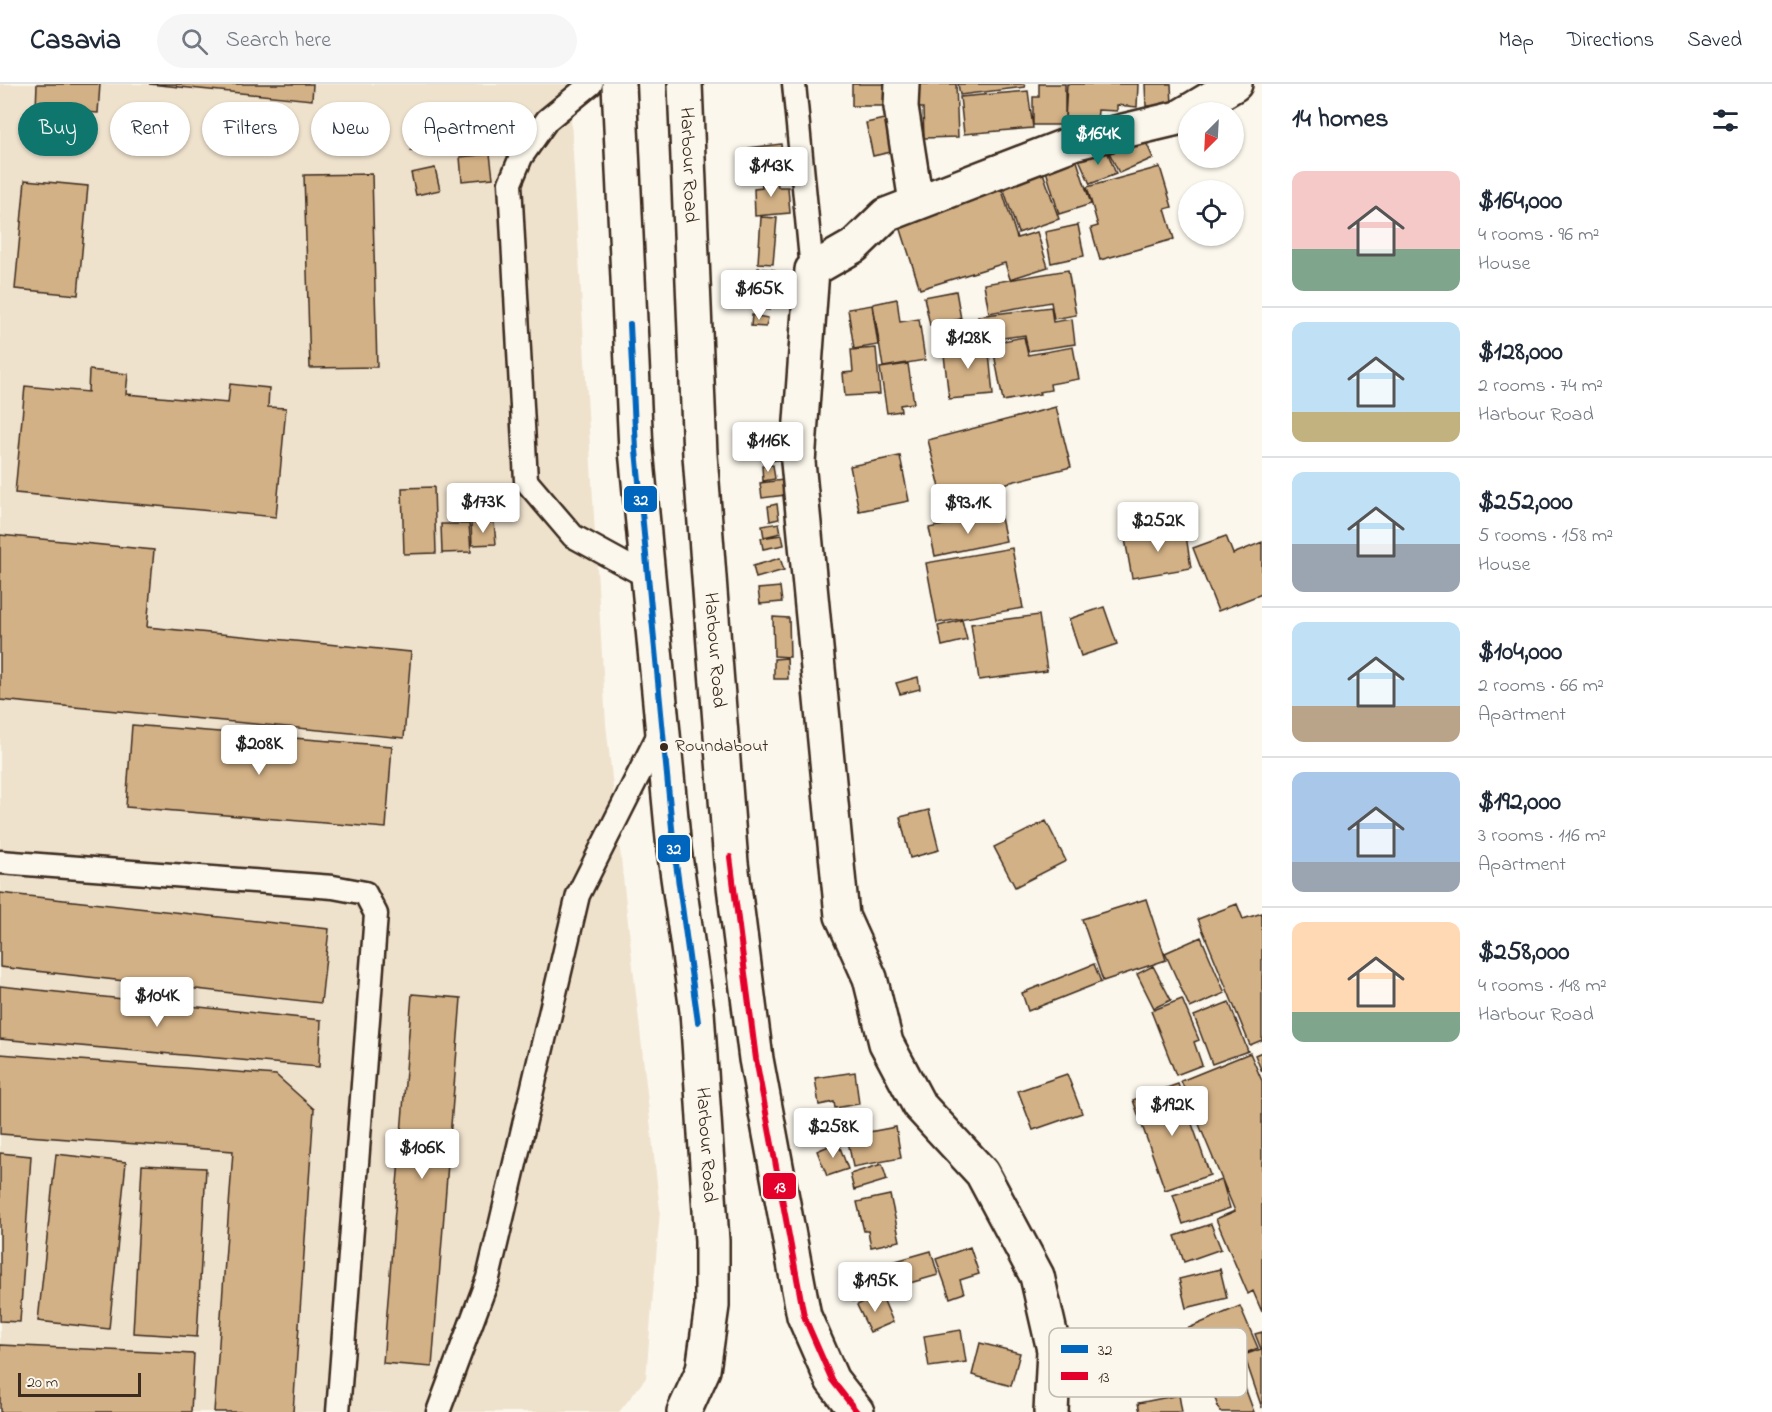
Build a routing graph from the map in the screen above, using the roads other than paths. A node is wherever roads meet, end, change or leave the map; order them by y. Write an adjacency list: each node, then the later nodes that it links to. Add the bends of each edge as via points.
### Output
1 (591, 84): 9 (lane, via 547,120 521,157 510,183 526,481 573,536)
2 (619, 84): 9 (main road, Harbour Road, via 636,450)
3 (685, 84): 17 (main road, Harbour Road, via 700,455 731,863 750,1013 804,1316 832,1380)
4 (794, 84): 8 (lane)
5 (902, 84): 7 (main road, via 901,107)
6 (1235, 84): 7 (main road, via 1178,118 1073,143)
7 (916, 202): 8 (main road, via 886,214 854,246)
8 (812, 270): 12 (main road, via 798,462 842,916 870,978 886,1043 919,1105 982,1173 1037,1276)
9 (648, 577): 10 (main road, Harbour Road)
10 (663, 727): 15 (lane, via 578,895 488,1278); 16 (main road, Harbour Road, via 674,849 697,1011 712,1240 712,1306 703,1370)
11 (0, 862): 14 (lane, via 333,887 366,893 375,914)
12 (1049, 1328)
13 (1052, 1397): 18 (main road)
14 (338, 1412)
15 (438, 1412)
16 (684, 1412)
17 (857, 1412)
18 (1051, 1412)

